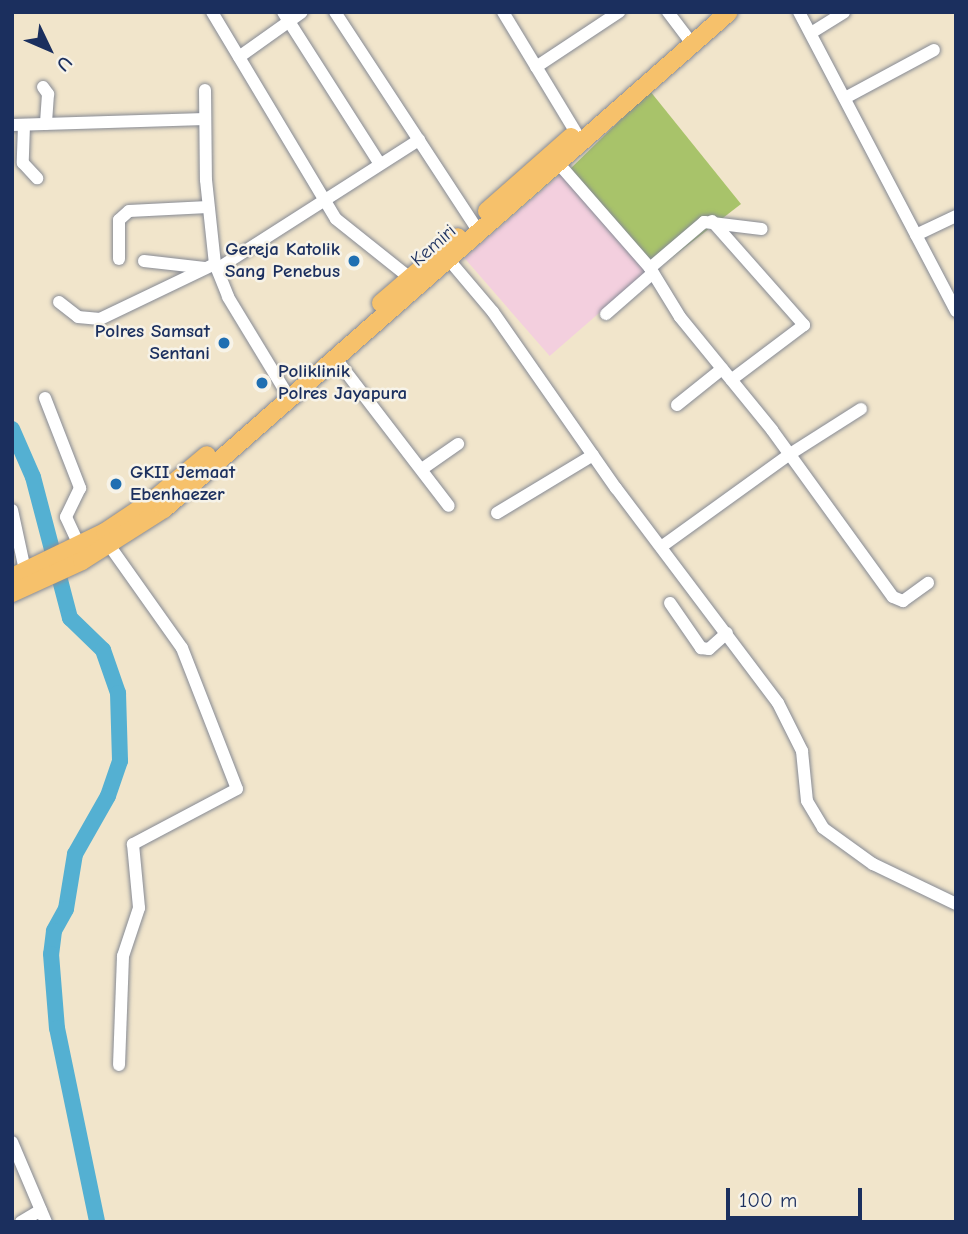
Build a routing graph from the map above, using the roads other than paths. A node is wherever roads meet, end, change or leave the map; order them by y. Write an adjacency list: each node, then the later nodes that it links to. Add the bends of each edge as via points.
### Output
1 (212, 12): 15 (street)
2 (302, 12): 11 (street)
3 (335, 12): 24 (street)
4 (503, 12): 16 (street)
5 (618, 12): 16 (street)
6 (668, 12): 13 (street)
7 (713, 12): 13 (highway, Kemiri)
8 (729, 12): 13 (highway, Kemiri)
9 (799, 12): 12 (street)
10 (844, 12): 12 (street)
11 (286, 17): 15 (street); 25 (street)
12 (811, 33): 19 (street)
13 (690, 41): 23 (highway, Kemiri)
14 (934, 50): 19 (street)
15 (239, 57): 28 (street)
16 (536, 67): 23 (street)
17 (43, 87): 21 (street, via 48,94)
18 (205, 90): 20 (street)
19 (845, 98): 34 (street)
20 (205, 119): 21 (street); 29 (street)
21 (46, 124): 22 (street)
22 (18, 125): 27 (street, via 23,163)
23 (579, 137): 26 (highway, Kemiri); 32 (highway, Kemiri)
24 (419, 140): 25 (street); 32 (street)
25 (380, 164): 28 (street)
26 (559, 164): 32 (highway, Kemiri); 39 (street)
27 (37, 178)
28 (325, 201): 38 (street); 40 (street, via 342,226)
29 (208, 207): 35 (street, via 129,211 119,220); 38 (street)
30 (956, 216): 34 (street)
31 (712, 221): 33 (street); 39 (street, via 704,222); 47 (street, via 804,325)
32 (477, 228): 36 (highway, Kemiri); 40 (highway, Kemiri)
33 (762, 229)
34 (916, 235): 43 (street)
35 (119, 259)
36 (450, 260): 40 (highway, Kemiri); 54 (street, via 493,312)
37 (144, 261): 38 (street)
38 (212, 267): 41 (street, via 100,319 78,317); 48 (street)
39 (652, 271): 44 (street); 46 (street, via 680,317)
40 (415, 282): 42 (highway, Kemiri)
41 (59, 302)
42 (386, 307): 45 (highway, Kemiri); 48 (highway, Kemiri)
43 (956, 311)
44 (606, 314)
45 (336, 359): 48 (highway, Kemiri); 55 (street)
46 (722, 369): 47 (street); 50 (street)
47 (732, 380): 53 (street)
48 (287, 393): 56 (highway, Kemiri)
49 (45, 398): 62 (street, via 80,488 66,517)
50 (677, 405)
51 (861, 410): 53 (street)
52 (458, 444): 55 (street)
53 (790, 454): 61 (street); 64 (street, via 897,601)
54 (593, 455): 59 (street); 61 (street)
55 (422, 469): 57 (street)
56 (160, 503): 60 (highway); 62 (highway)
57 (449, 506)
58 (12, 510): 63 (street)
59 (496, 513)
60 (110, 545): 62 (highway); 69 (street, via 182,648 237,789 133,844 139,908 123,956)
61 (661, 548): 67 (street)
62 (79, 551): 63 (highway)
63 (26, 574): 65 (highway)
64 (928, 583)
65 (12, 593)
66 (670, 603): 67 (street, via 701,648 709,649)
67 (727, 634): 68 (street, via 764,682 797,738 807,801 823,828 873,864)
68 (956, 904)
69 (119, 1065)
70 (12, 1142): 71 (street)
71 (44, 1216): 72 (street)
72 (21, 1222)

